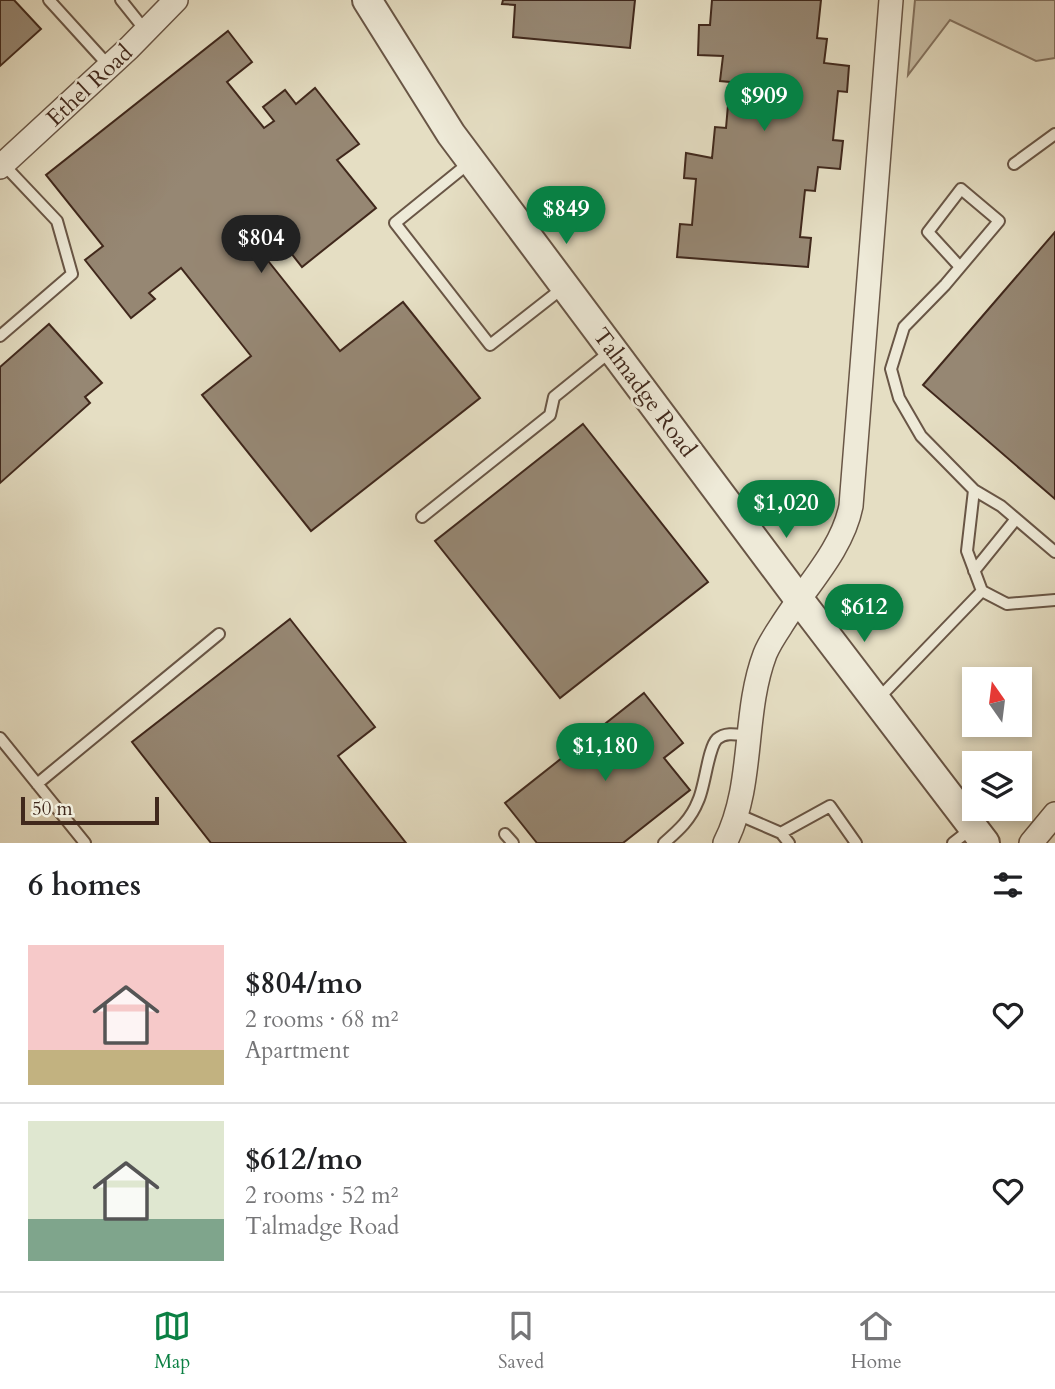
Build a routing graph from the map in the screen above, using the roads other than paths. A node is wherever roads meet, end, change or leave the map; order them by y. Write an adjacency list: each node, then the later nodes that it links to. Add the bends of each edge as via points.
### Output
1 (49, 0): 7 (lane)
2 (121, 0): 6 (lane)
3 (176, 0): 6 (street, Ethel Road)
4 (367, 0): 9 (street, Talmadge Road)
5 (891, 0): 22 (street, via 851,506 844,533)
6 (145, 30): 7 (street, Ethel Road)
7 (109, 66): 11 (street, Ethel Road)
8 (1055, 134): 10 (lane)
9 (472, 161): 13 (street, Talmadge Road); 13 (lane, via 395,223 490,345)
10 (1014, 164)
11 (2, 166): 14 (lane, via 57,221 72,274)
12 (960, 267): 12 (lane, via 999,221 961,189 928,232); 16 (lane, via 904,327 891,369 899,398 921,436)
13 (566, 285): 15 (street, Talmadge Road)
14 (0, 336)
15 (613, 349): 17 (lane, via 554,397 550,415); 22 (street, Talmadge Road)
16 (974, 490): 18 (lane); 20 (lane, via 967,551)
17 (422, 517)
18 (1016, 519): 19 (lane); 20 (lane)
19 (1055, 552)
20 (974, 570): 21 (lane)
21 (982, 591): 23 (lane, via 1007,604); 25 (lane)
22 (798, 598): 25 (street, Talmadge Road); 26 (street, via 766,650 756,680)
23 (1055, 600)
24 (219, 634): 28 (lane)
25 (876, 701): 32 (street, Talmadge Road)
26 (749, 736): 29 (street); 34 (lane, via 723,735 716,740 692,813)
27 (0, 738): 28 (lane)
28 (37, 784): 33 (lane)
29 (737, 814): 31 (lane); 35 (street)
30 (1055, 814): 38 (street)
31 (781, 838): 36 (lane); 37 (lane, via 830,806)
32 (970, 838)
33 (85, 843)
34 (664, 843)
35 (725, 843)
36 (789, 843)
37 (856, 843)
38 (1031, 843)

